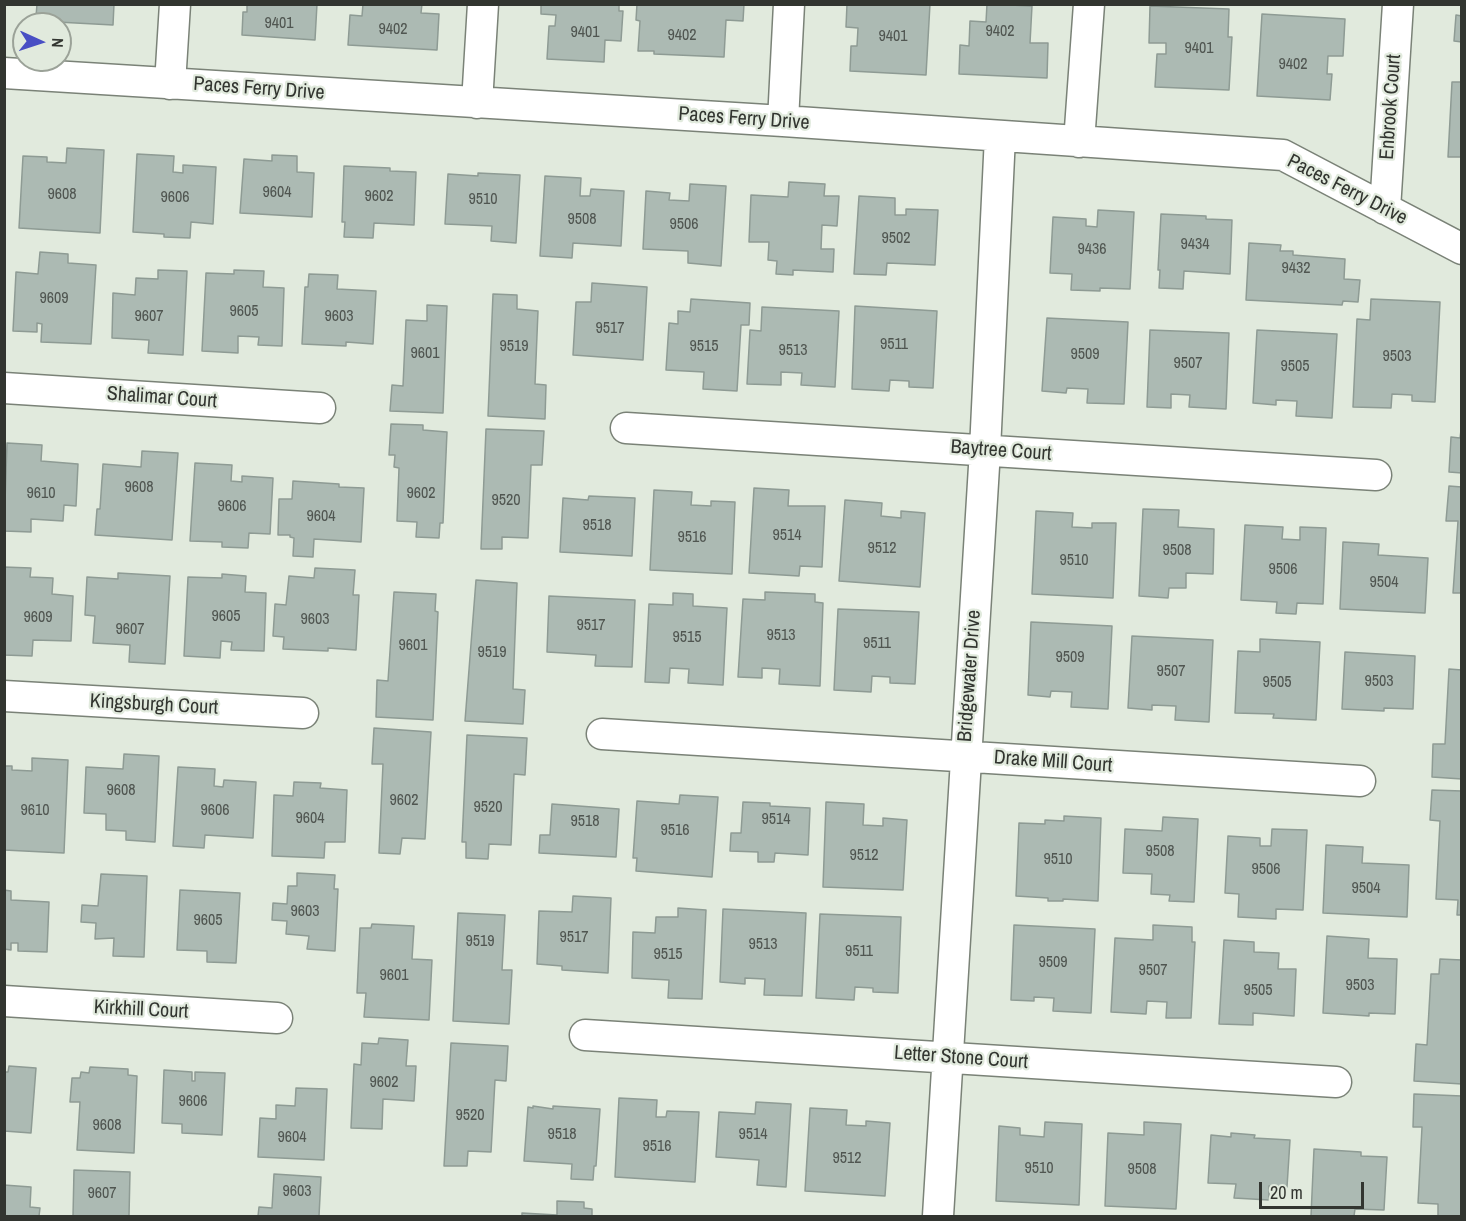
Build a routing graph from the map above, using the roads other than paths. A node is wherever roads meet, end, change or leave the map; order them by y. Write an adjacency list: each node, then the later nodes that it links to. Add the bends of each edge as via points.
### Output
1 (175, 4): 7 (street)
2 (483, 4): 8 (street)
3 (789, 4): 9 (street)
4 (1089, 4): 11 (street)
5 (1398, 4): 12 (street, Enbrook Court)
6 (4, 73): 7 (street, Paces Ferry Drive)
7 (170, 84): 8 (street, Paces Ferry Drive)
8 (477, 103): 9 (street, Paces Ferry Drive)
9 (783, 121): 10 (street, Paces Ferry Drive)
10 (1000, 136): 11 (street, Paces Ferry Drive); 17 (street, Bridgewater Drive)
11 (1080, 142): 12 (street, Paces Ferry Drive, via 1283,155)
12 (1385, 209): 13 (street, Paces Ferry Drive)
13 (1461, 249)
14 (4, 388): 15 (street, Shalimar Court)
15 (320, 408)
16 (626, 428): 17 (street, Baytree Court)
17 (984, 450): 18 (street, Baytree Court); 22 (street, Bridgewater Drive)
18 (1376, 475)
19 (4, 696): 20 (street, Kingsburgh Court)
20 (303, 713)
21 (602, 734): 22 (street, Drake Mill Court)
22 (966, 756): 23 (street, Drake Mill Court); 27 (street, Bridgewater Drive)
23 (1360, 781)
24 (4, 1001): 25 (street, Kirkhill Court)
25 (277, 1018)
26 (585, 1035): 27 (street, Letter Stone Court)
27 (947, 1058): 28 (street, Letter Stone Court); 29 (street, Bridgewater Drive)
28 (1336, 1082)
29 (938, 1216)

